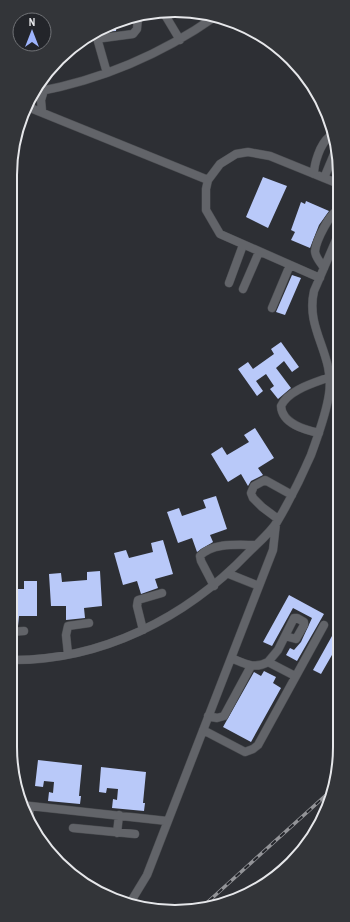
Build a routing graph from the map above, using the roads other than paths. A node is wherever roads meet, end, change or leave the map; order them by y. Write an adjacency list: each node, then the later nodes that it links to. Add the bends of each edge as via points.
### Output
1 (166, 17): 6 (street)
2 (138, 21): 4 (street, via 134,34)
3 (209, 21): 6 (street)
4 (99, 36)
5 (94, 39): 7 (street)
6 (180, 40): 7 (street)
7 (107, 73): 8 (street)
8 (42, 91)
9 (40, 93): 11 (street)
10 (32, 108): 11 (street)
11 (42, 111): 16 (street)
12 (329, 137): 14 (street, via 325,140)
13 (332, 158): 15 (street)
14 (314, 174): 15 (street); 16 (street, via 270,156 248,152 232,156 220,164)
15 (324, 178): 17 (street)
16 (208, 180): 19 (street, via 204,198 208,216 220,234)
17 (333, 182)
18 (333, 213): 23 (street, via 315,250)
19 (243, 245): 21 (street); 25 (street)
20 (333, 247): 23 (street)
21 (259, 252): 22 (street); 26 (street)
22 (290, 266): 24 (street); 27 (street)
23 (324, 268): 24 (street)
24 (320, 278): 28 (street, via 312,302 312,313 315,328 327,357)
25 (228, 283)
26 (243, 289)
27 (272, 308)
28 (330, 377): 29 (street, via 328,402); 29 (street, via 301,389 286,399 281,406 282,412 294,425)
29 (319, 433): 30 (street)
30 (292, 495): 31 (street); 31 (street, via 265,480 254,486 251,493 253,498)
31 (277, 521): 32 (street); 35 (street, via 272,550)
32 (256, 545): 33 (street); 34 (street, via 220,547 204,552 200,556 201,561)
33 (229, 574): 34 (street); 35 (street)
34 (214, 586): 39 (street, via 172,615)
35 (259, 586): 44 (street)
36 (162, 592): 39 (street, via 138,600)
37 (89, 623): 43 (street, via 68,626)
38 (324, 625): 48 (street)
39 (143, 630): 43 (street, via 110,643)
40 (24, 631): 41 (street)
41 (17, 632)
42 (285, 636): 46 (street)
43 (68, 654): 45 (street, via 51,658)
44 (231, 658): 47 (street); 49 (street)
45 (17, 660)
46 (268, 662): 47 (street); 48 (street)
47 (251, 666): 49 (street, via 224,716)
48 (295, 676): 50 (street, via 258,745 253,749 241,750)
49 (208, 716): 50 (street)
50 (202, 730): 53 (street)
51 (30, 806): 52 (street)
52 (119, 815): 53 (street); 55 (street)
53 (167, 821): 57 (street, via 147,875)
54 (73, 828): 55 (street)
55 (117, 833): 56 (street)
56 (135, 834)
57 (132, 899)

